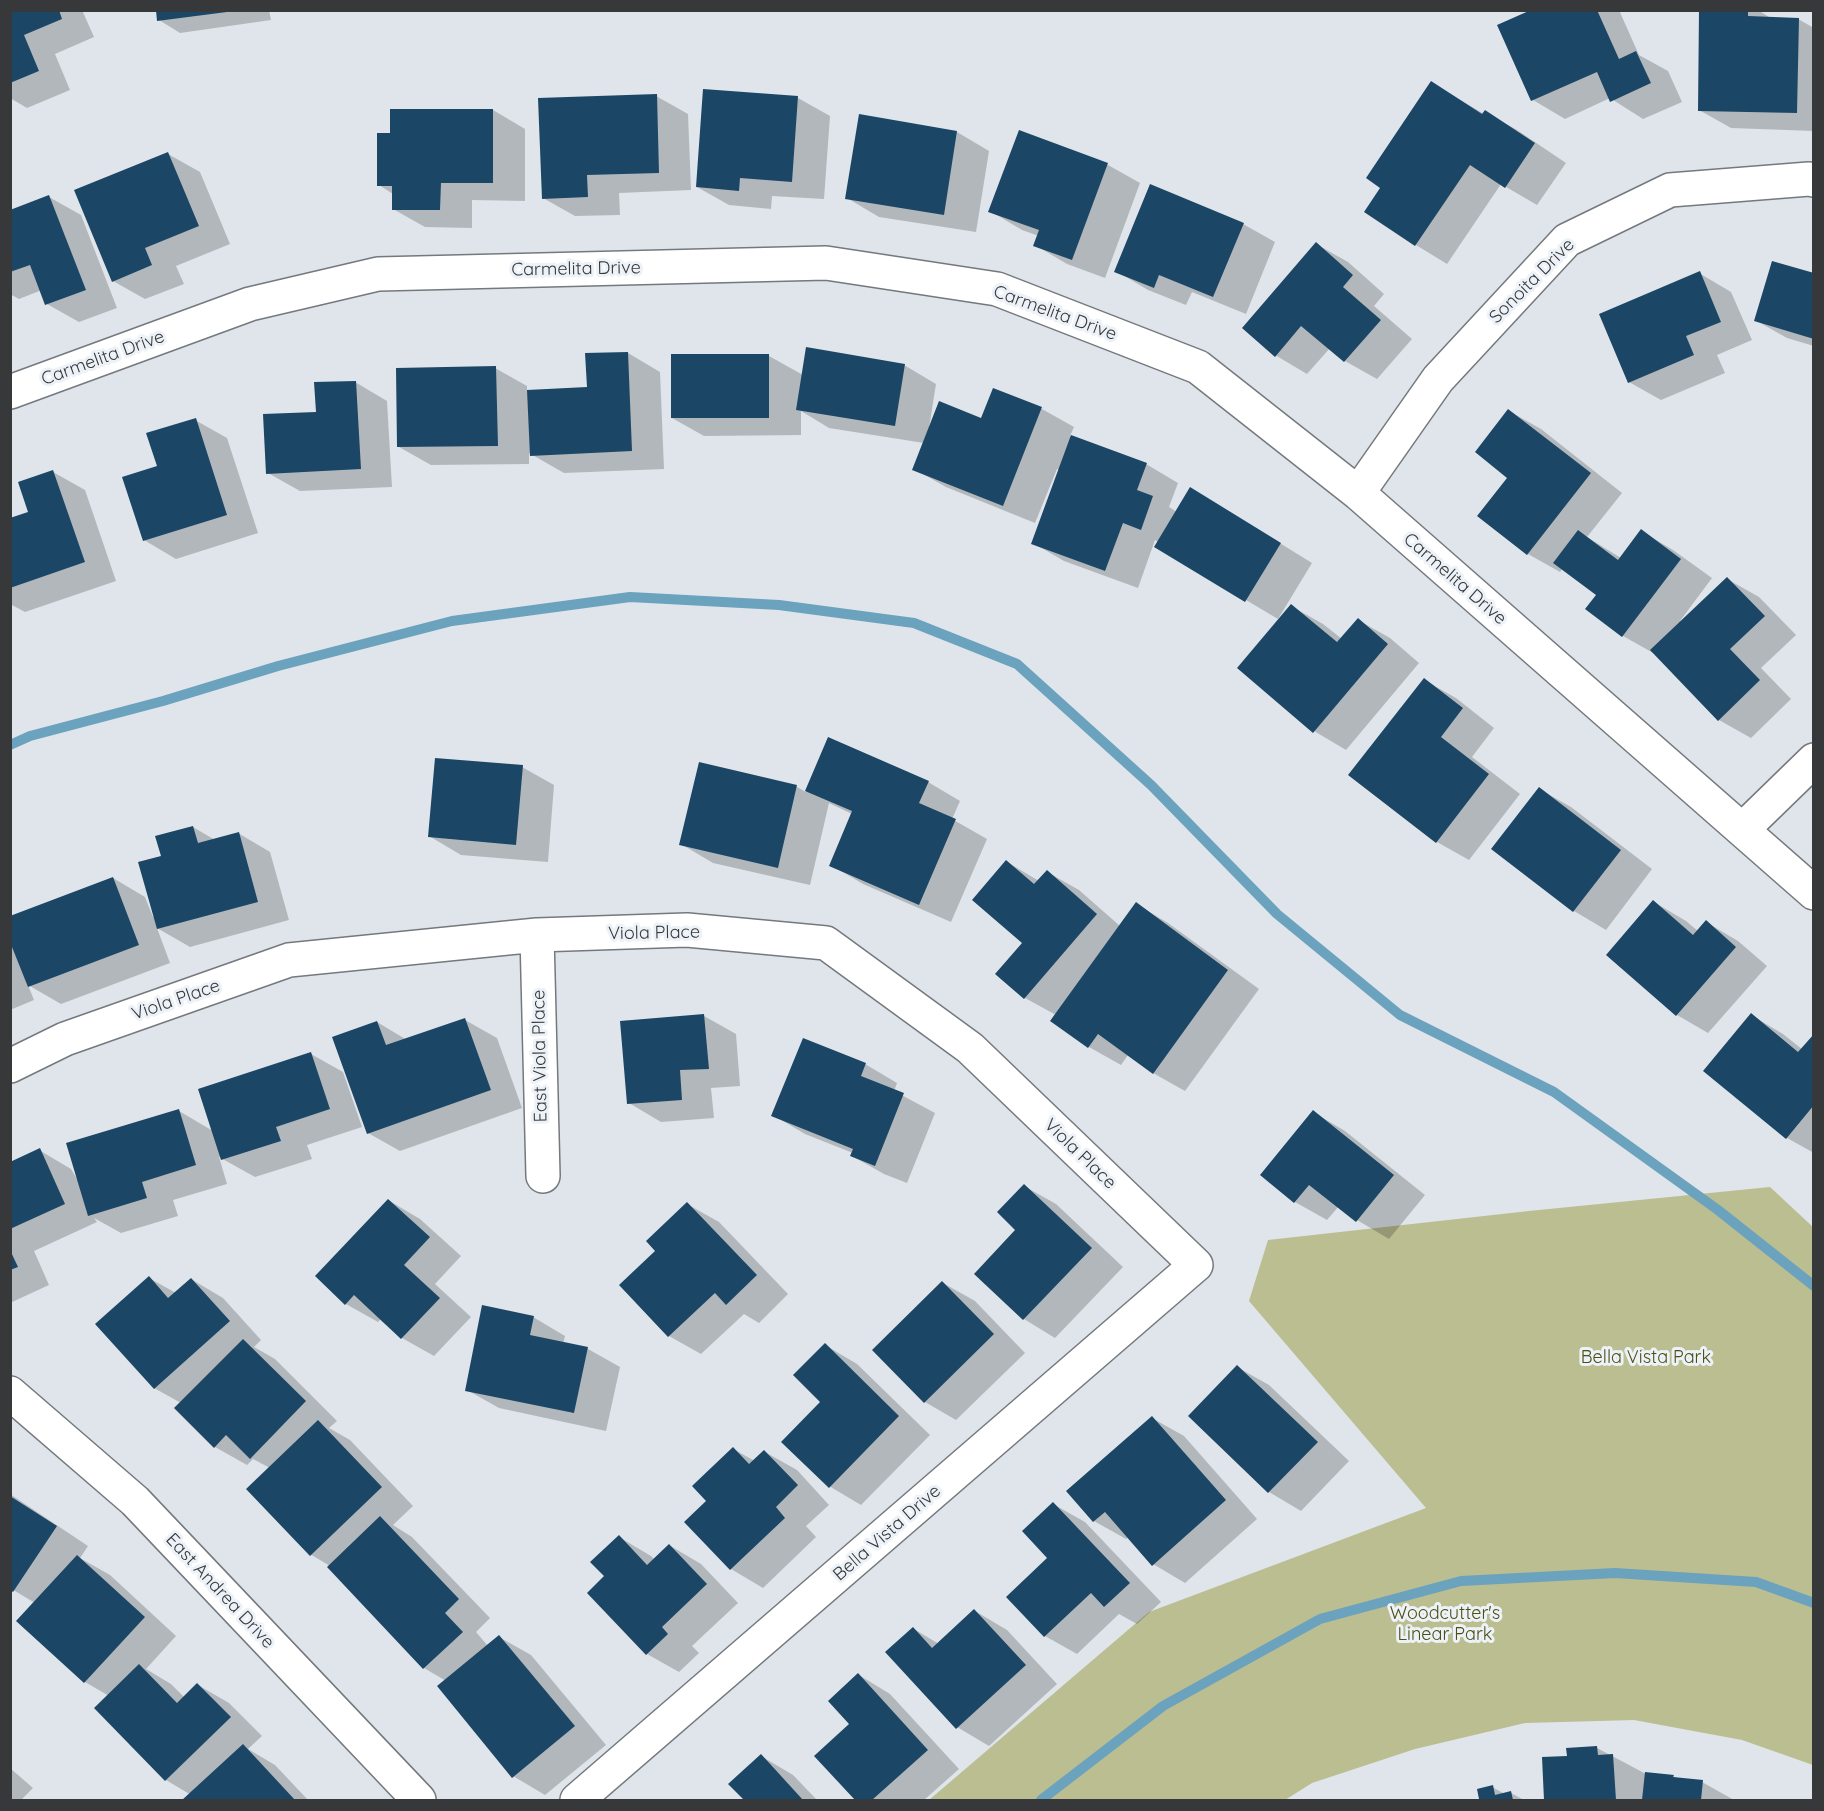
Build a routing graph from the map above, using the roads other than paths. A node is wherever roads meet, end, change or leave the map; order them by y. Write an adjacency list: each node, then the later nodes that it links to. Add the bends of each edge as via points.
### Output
1 (1814, 180): 3 (street, Sonoita Drive, via 1670,190 1567,240 1438,379)
2 (10, 392): 3 (street, Carmelita Drive, via 250,304 378,274 826,263 997,289 1197,367)
3 (1358, 493): 5 (street, Carmelita Drive)
4 (1814, 760): 5 (street)
5 (1742, 830): 6 (street, Carmelita Drive)
6 (1814, 893)
7 (537, 935): 8 (street, Viola Place, via 289,960 65,1039); 9 (street, East Viola Place); 10 (street, Viola Place, via 687,930 826,943 970,1048)
8 (10, 1066)
9 (543, 1176)
10 (1196, 1265): 13 (street, Bella Vista Drive)
11 (10, 1393): 12 (street, East Andrea Drive, via 135,1501)
12 (419, 1800)
13 (578, 1800)

